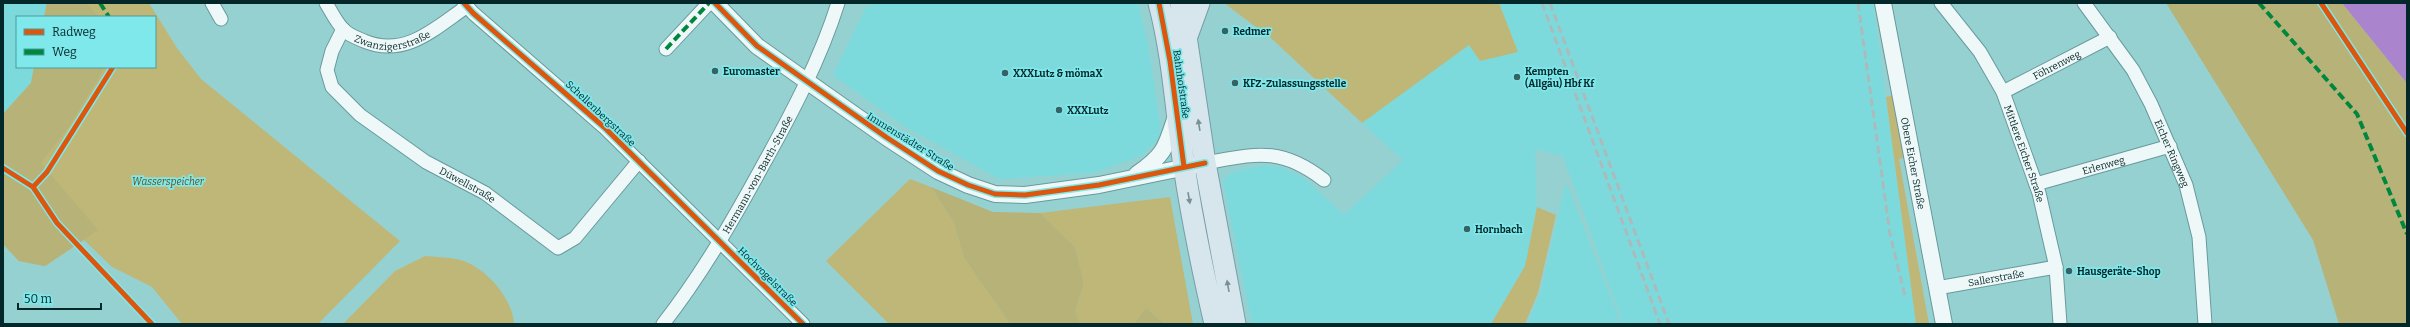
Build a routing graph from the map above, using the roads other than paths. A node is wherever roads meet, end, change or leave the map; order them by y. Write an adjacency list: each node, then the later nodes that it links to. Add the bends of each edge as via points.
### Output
1 (212, 3): 13 (street)
2 (326, 3): 14 (street, Zwanzigerstraße)
3 (709, 3): 17 (street)
4 (715, 3): 18 (street, Immenstädter Straße, via 757,46)
5 (838, 3): 18 (street, Hermann-von-Barth-Straße)
6 (1159, 3): 20 (main road, Bahnhofstraße, via 1170,61)
7 (1181, 3): 15 (main road, Bahnhofstraße)
8 (1199, 3): 15 (main road)
9 (1883, 3): 30 (street, Obere Eicher Straße)
10 (1941, 3): 19 (street, Mittlere Eicher Straße, via 1980,52)
11 (2084, 3): 16 (street, Eicher Ringweg)
12 (465, 5): 14 (street, Zwanzigerstraße, via 415,42 393,47 378,47); 22 (street, Schellenbergstraße, via 579,104)
13 (221, 20)
14 (343, 29): 22 (street, Düwellstraße, via 326,70 332,87 360,115 426,162 485,193 558,248 576,238)
15 (1186, 37): 23 (main road, Bahnhofstraße, one-way to 15)
16 (2110, 37): 19 (street, Föhrenweg); 21 (street, Eicher Ringweg, via 2133,70)
17 (666, 49)
18 (807, 81): 25 (street, Immenstädter Straße, via 938,170 968,185 995,194 1025,195); 28 (street, Hermann-von-Barth-Straße)
19 (2003, 92): 27 (street, Mittlere Eicher Straße)
20 (1176, 115): 24 (main road, Bahnhofstraße); 25 (street, via 1166,148 1156,161)
21 (2170, 146): 27 (street, Erlenweg); 37 (street, Eicher Ringweg, via 2186,185 2199,236)
22 (639, 161): 28 (street, Schellenbergstraße)
23 (1205, 163): 24 (street, Immenstädter Straße); 26 (street, via 1242,156 1277,155 1302,165); 34 (main road, Bahnhofstraße, one-way to 23)
24 (1184, 167): 25 (street, Immenstädter Straße); 33 (main road, Bahnhofstraße, one-way to 33)
25 (1132, 178)
26 (1324, 180)
27 (2036, 184): 29 (street, Mittlere Eicher Straße)
28 (720, 241): 31 (street, Hermann-von-Barth-Straße); 32 (street, Hochvogelstraße)
29 (2056, 267): 30 (street, Sallerstraße); 36 (street, Mittlere Eicher Straße)
30 (1937, 288): 35 (street, Obere Eicher Straße)
31 (663, 324)
32 (803, 324)
33 (1215, 324)
34 (1235, 324)
35 (1944, 324)
36 (2060, 324)
37 (2205, 324)

